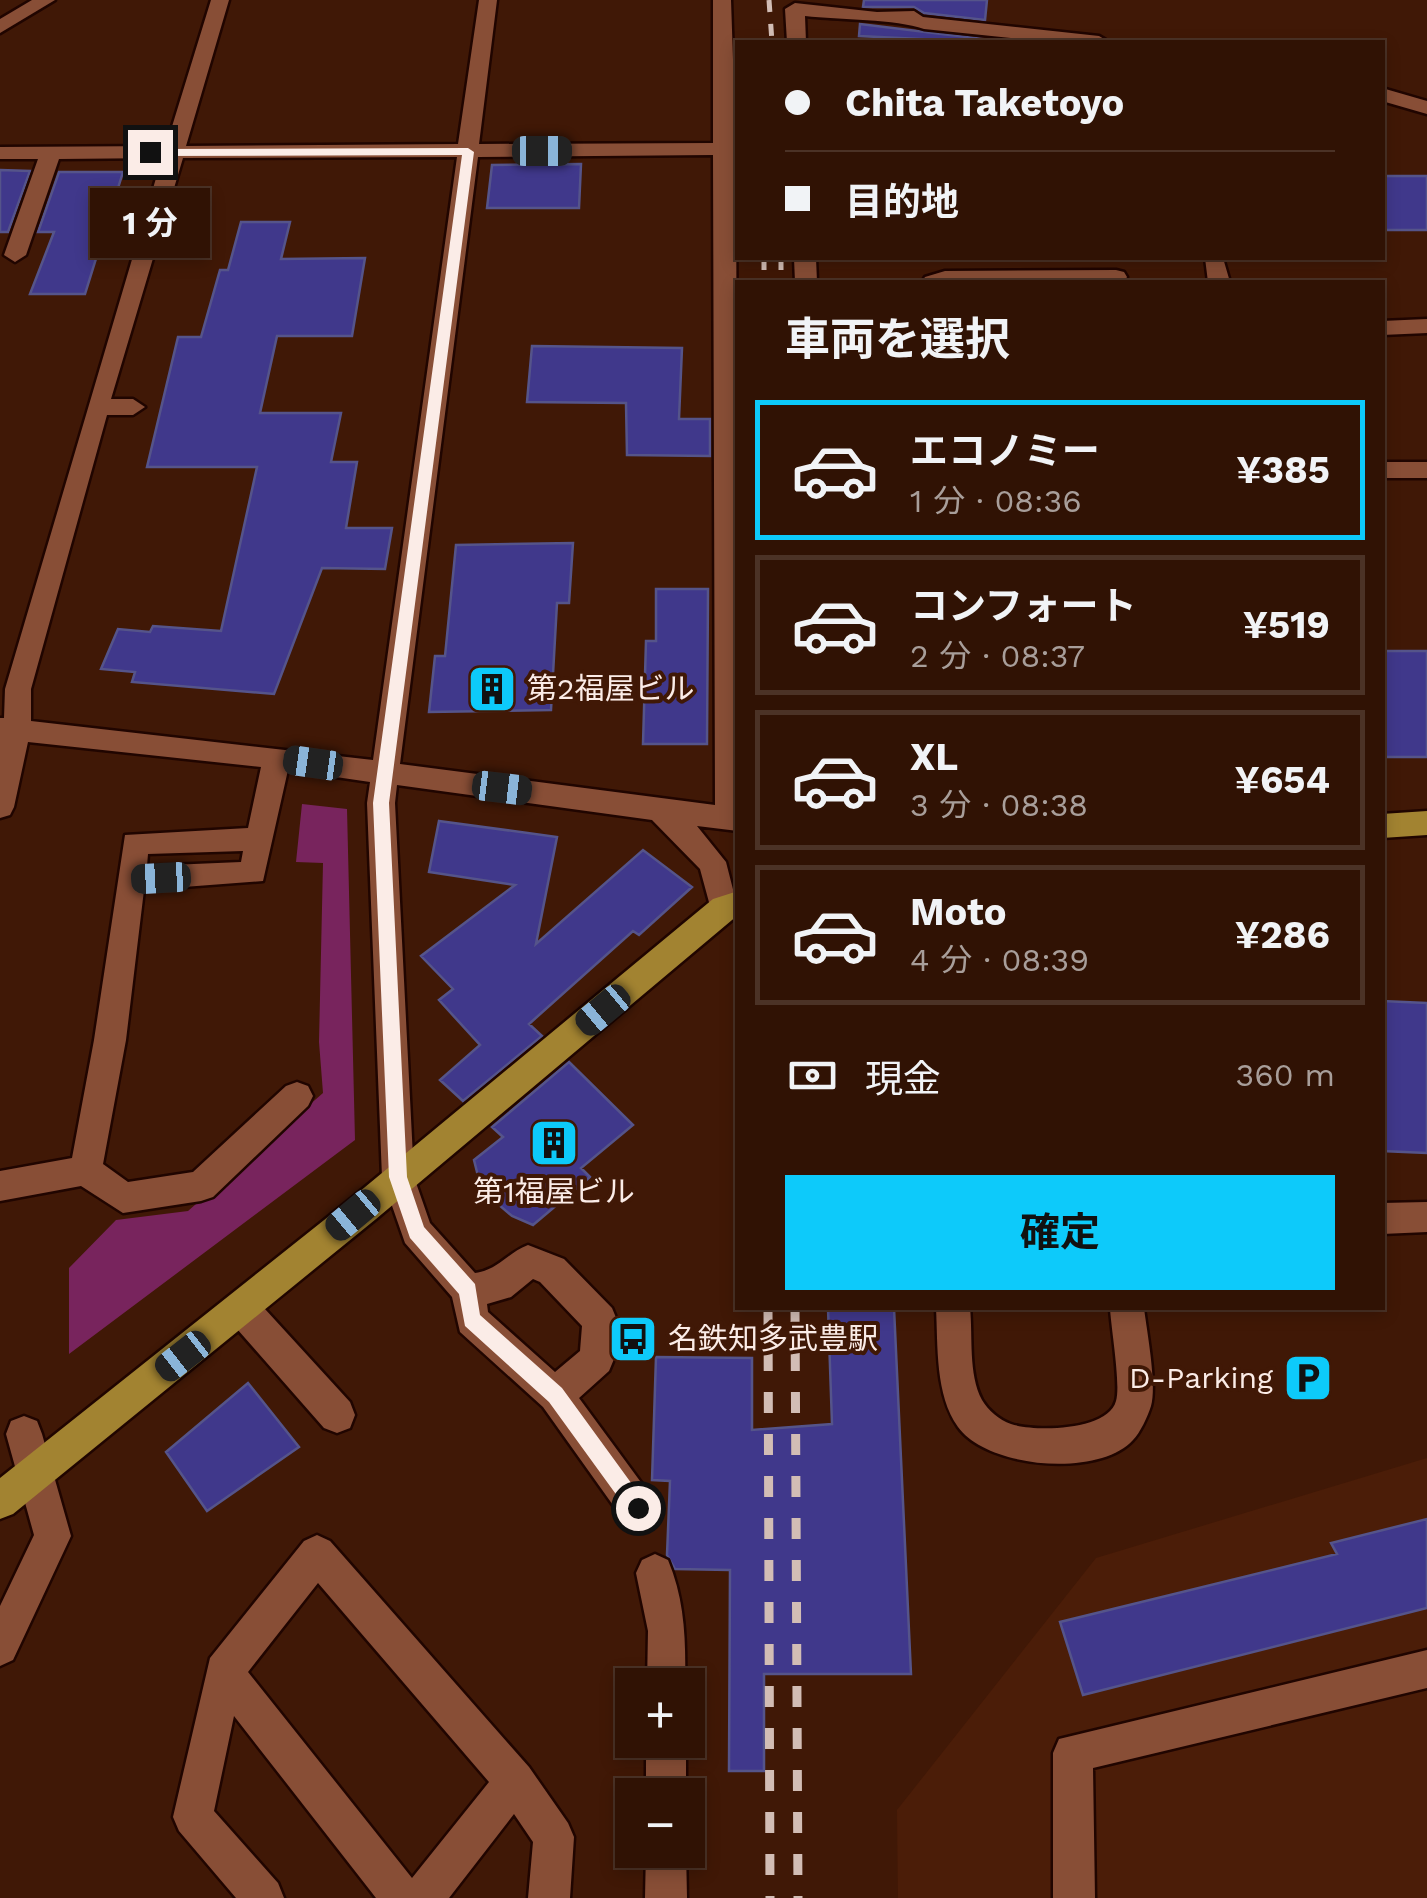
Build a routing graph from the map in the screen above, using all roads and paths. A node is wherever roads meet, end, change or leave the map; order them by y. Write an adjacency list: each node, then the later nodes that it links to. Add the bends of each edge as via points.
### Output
1 (220, 0): 17 (street)
2 (488, 0): 18 (street)
3 (722, 0): 14 (street)
4 (898, 0): 8 (street)
5 (42, 1): 7 (street)
6 (999, 12): 9 (street, via 1000,24)
7 (0, 27)
8 (920, 27): 9 (street); 10 (street, via 795,8)
9 (1060, 35): 11 (street)
10 (796, 40)
11 (1085, 40)
12 (1385, 95): 13 (street)
13 (1427, 108)
14 (726, 150): 18 (street); 33 (street)
15 (0, 152): 16 (street)
16 (51, 152): 17 (street); 19 (street)
17 (174, 152): 18 (street); 24 (street)
18 (468, 152): 30 (street)
19 (15, 255)
20 (1117, 272): 21 (street)
21 (938, 280)
22 (1427, 326): 23 (street)
23 (1385, 328)
24 (96, 407): 25 (street); 28 (street)
25 (133, 407)
26 (1385, 470): 27 (street)
27 (1427, 470)
28 (9, 729): 29 (street); 31 (street)
29 (277, 758): 30 (street); 36 (street)
30 (385, 773): 32 (street); 41 (street)
31 (0, 808)
32 (659, 808): 33 (street); 38 (street, via 710,856)
33 (734, 819)
34 (1427, 823): 35 (main road)
35 (1385, 826)
36 (260, 839): 37 (street, via 253,873); 37 (street, via 134,843)
37 (130, 880): 40 (street)
38 (730, 905): 41 (main road)
39 (298, 1096): 40 (street, via 201,1186 123,1198)
40 (86, 1170): 42 (street)
41 (398, 1177): 45 (street, via 417,1232); 46 (main road)
42 (0, 1186)
43 (1427, 1217): 44 (street)
44 (1385, 1219)
45 (468, 1290): 49 (street, via 472,1320); 49 (street, via 500,1286 528,1261 552,1270 600,1320 597,1360)
46 (242, 1310): 50 (street); 52 (main road)
47 (954, 1310): 48 (street, via 958,1382 969,1413 988,1432 1016,1444 1094,1443 1120,1430 1136,1403)
48 (1127, 1310)
49 (556, 1395): 54 (street)
50 (337, 1415)
51 (24, 1434): 52 (street)
52 (35, 1473): 53 (main road); 56 (street, via 53,1536)
53 (0, 1501)
54 (638, 1508)
55 (655, 1573): 57 (street)
56 (0, 1646)
57 (666, 1668)
58 (1427, 1669): 67 (street, via 1073,1753)
59 (224, 1672): 60 (street, via 317,1554); 62 (street, via 193,1818); 63 (street)
60 (515, 1780): 64 (street); 65 (street, via 554,1838)
61 (666, 1868): 66 (street)
62 (263, 1898)
63 (402, 1898)
64 (423, 1898)
65 (549, 1898)
66 (666, 1898)
67 (1074, 1898)

